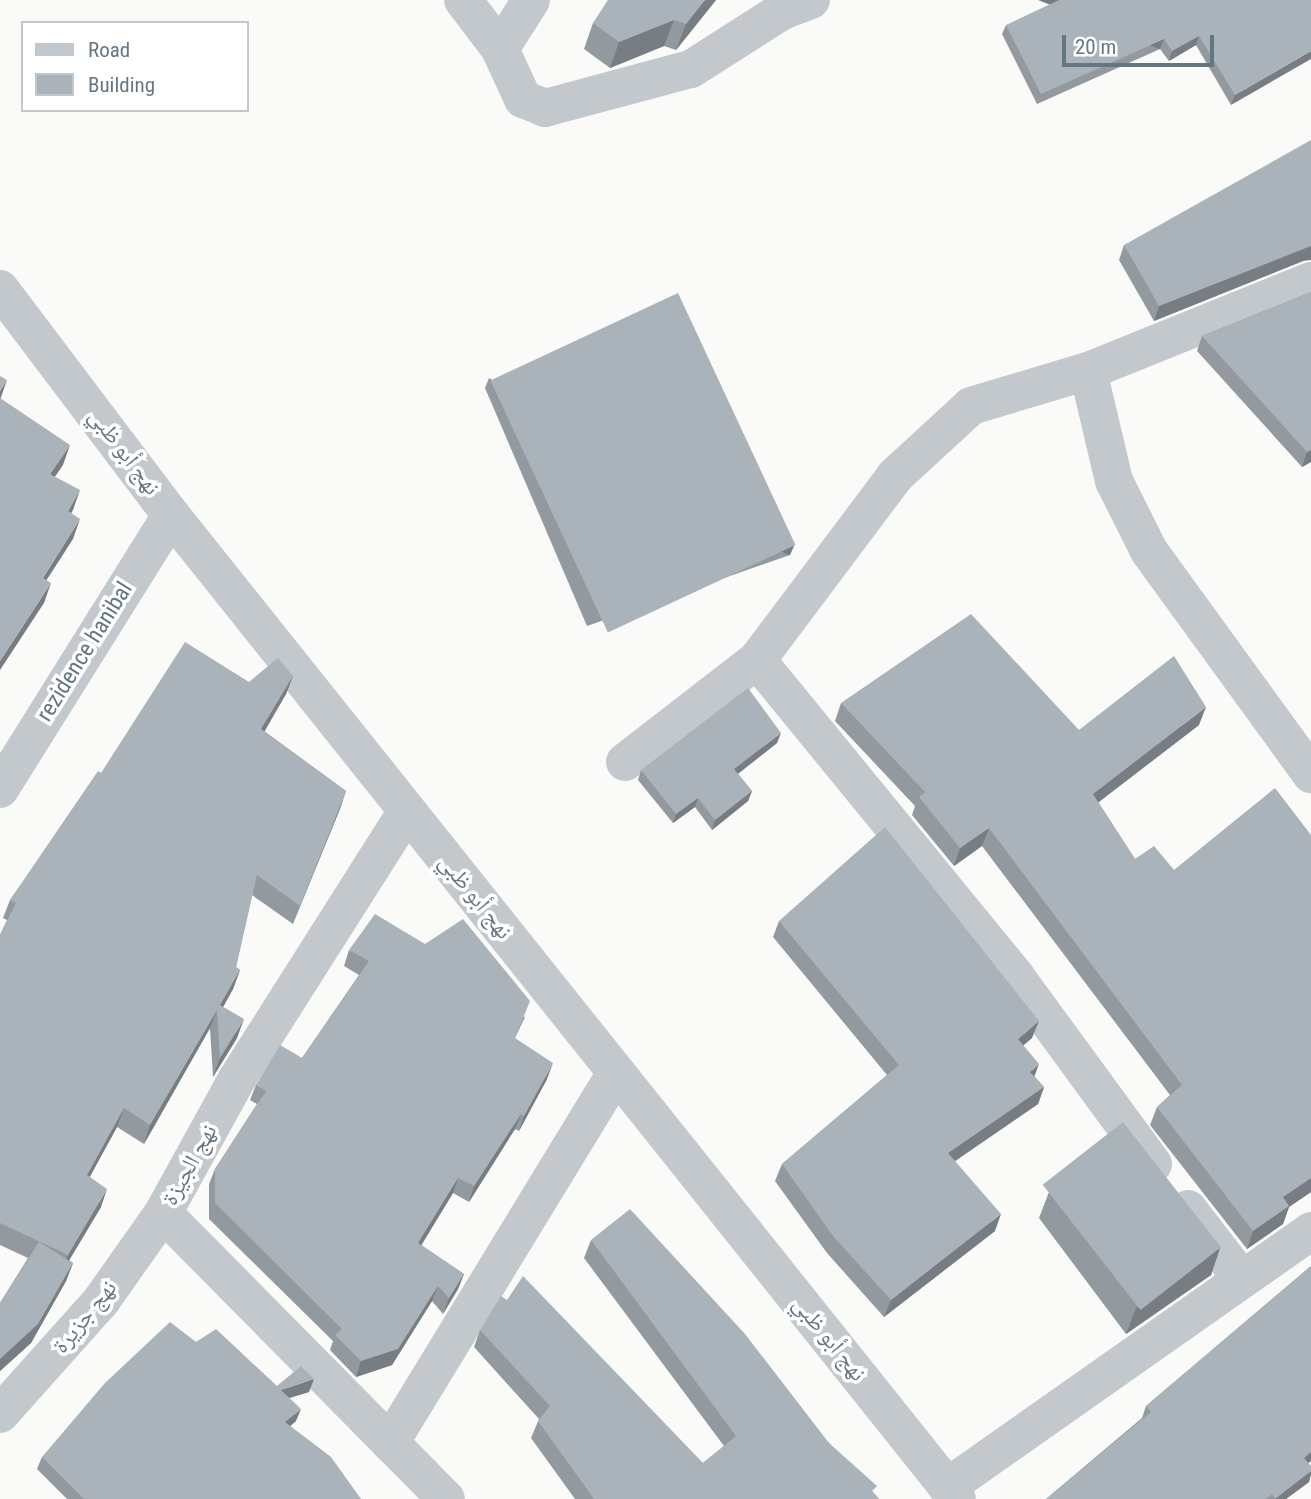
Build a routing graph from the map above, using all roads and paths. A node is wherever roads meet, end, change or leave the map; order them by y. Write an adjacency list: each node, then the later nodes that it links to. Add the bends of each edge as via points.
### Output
1 (463, 0): 4 (street)
2 (531, 0): 4 (street)
3 (811, 0): 4 (street, via 782,11 691,69 545,108 523,99)
4 (500, 49)
5 (1311, 281): 7 (street)
6 (0, 289): 8 (street, نهج أبو ظبي)
7 (1088, 371): 9 (street, via 971,406 895,476); 11 (street, via 1114,481 1149,551)
8 (171, 515): 12 (street, rezidence hanibal); 13 (street, نهج أبو ظبي)
9 (757, 660): 10 (street); 17 (street, via 1016,977 1105,1102)
10 (625, 762)
11 (1311, 774)
12 (0, 789)
13 (407, 811): 14 (street, نهج أبو ظبي); 15 (street, نهج الجيزة, via 237,1079)
14 (616, 1073): 19 (street); 20 (street, نهج أبو ظبي)
15 (163, 1213): 18 (street, نهج جزيرة, via 101,1301); 19 (street, نهج الجيزة)
16 (1311, 1231): 17 (street)
17 (1242, 1279): 20 (street)
18 (0, 1414)
19 (390, 1443): 21 (street, نهج الجيزة)
20 (952, 1493)
21 (446, 1499)

